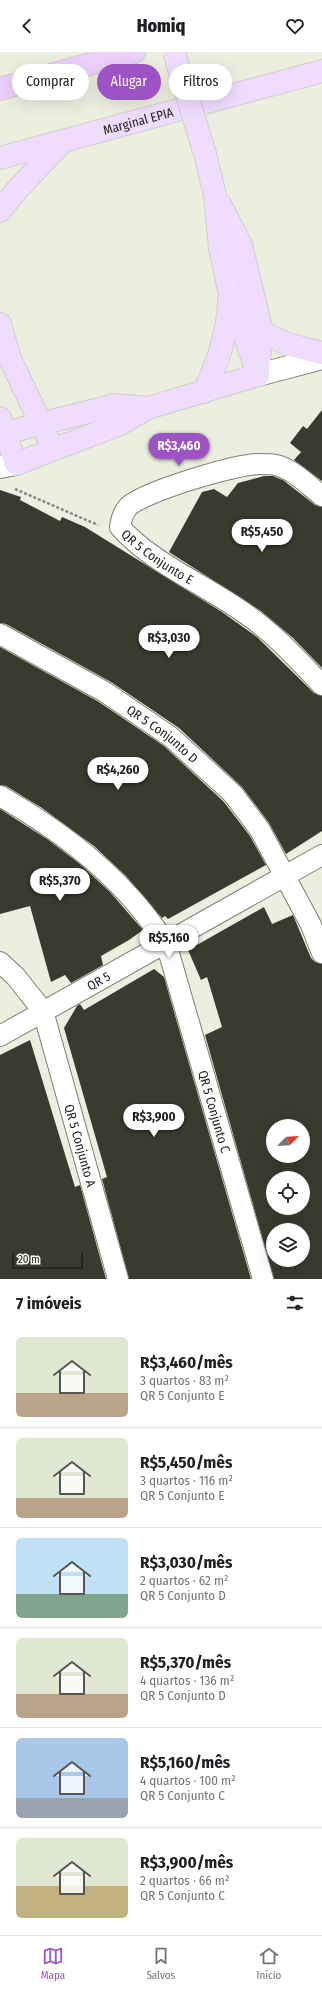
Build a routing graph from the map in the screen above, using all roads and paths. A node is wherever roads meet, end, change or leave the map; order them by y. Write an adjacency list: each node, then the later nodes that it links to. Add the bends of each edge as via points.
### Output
1 (134, 52): 4 (highway)
2 (174, 52): 7 (main road, bridge)
3 (322, 71): 5 (main road, Marginal EPIA)
4 (0, 89)
5 (62, 142): 6 (main road, Marginal EPIA); 8 (main road)
6 (0, 158)
7 (216, 195): 9 (main road, via 220,248); 11 (main road, via 241,245)
8 (0, 211)
9 (229, 290): 14 (main road); 16 (main road, via 228,318 222,348)
10 (0, 324): 15 (main road, via 10,359)
11 (262, 332): 12 (main road, via 287,344); 14 (main road)
12 (322, 353)
13 (322, 358): 14 (street)
14 (258, 375): 16 (main road)
15 (25, 390): 18 (main road, via 52,409); 19 (main road)
16 (204, 392): 17 (main road)
17 (148, 408): 18 (main road, via 115,405); 21 (main road, via 120,424)
18 (83, 412): 19 (main road)
19 (41, 423): 20 (main road); 21 (main road)
20 (2, 429): 22 (main road)
21 (53, 450): 22 (main road)
22 (8, 466)
23 (14, 488): 25 (path)
24 (322, 496): 25 (street, QR 5 Conjunto E, via 286,469 277,466 260,464 229,470 169,486 128,507 121,518 120,527)
25 (129, 537): 27 (street, QR 5 Conjunto E, via 140,547 245,613 289,651)
26 (0, 634): 30 (street, QR 5 Conjunto D, via 105,692 171,737 233,794 260,830)
27 (322, 685)
28 (0, 796): 31 (street, via 34,816 98,864 133,900)
29 (322, 855): 30 (street, QR 5)
30 (285, 876): 31 (street, QR 5); 32 (street)
31 (166, 943): 34 (street, QR 5); 37 (street, QR 5 Conjunto C)
32 (322, 953)
33 (0, 962): 34 (street, via 16,977)
34 (43, 1011): 35 (street, QR 5); 36 (street, QR 5 Conjunto A)
35 (0, 1036)
36 (118, 1279)
37 (263, 1279)

